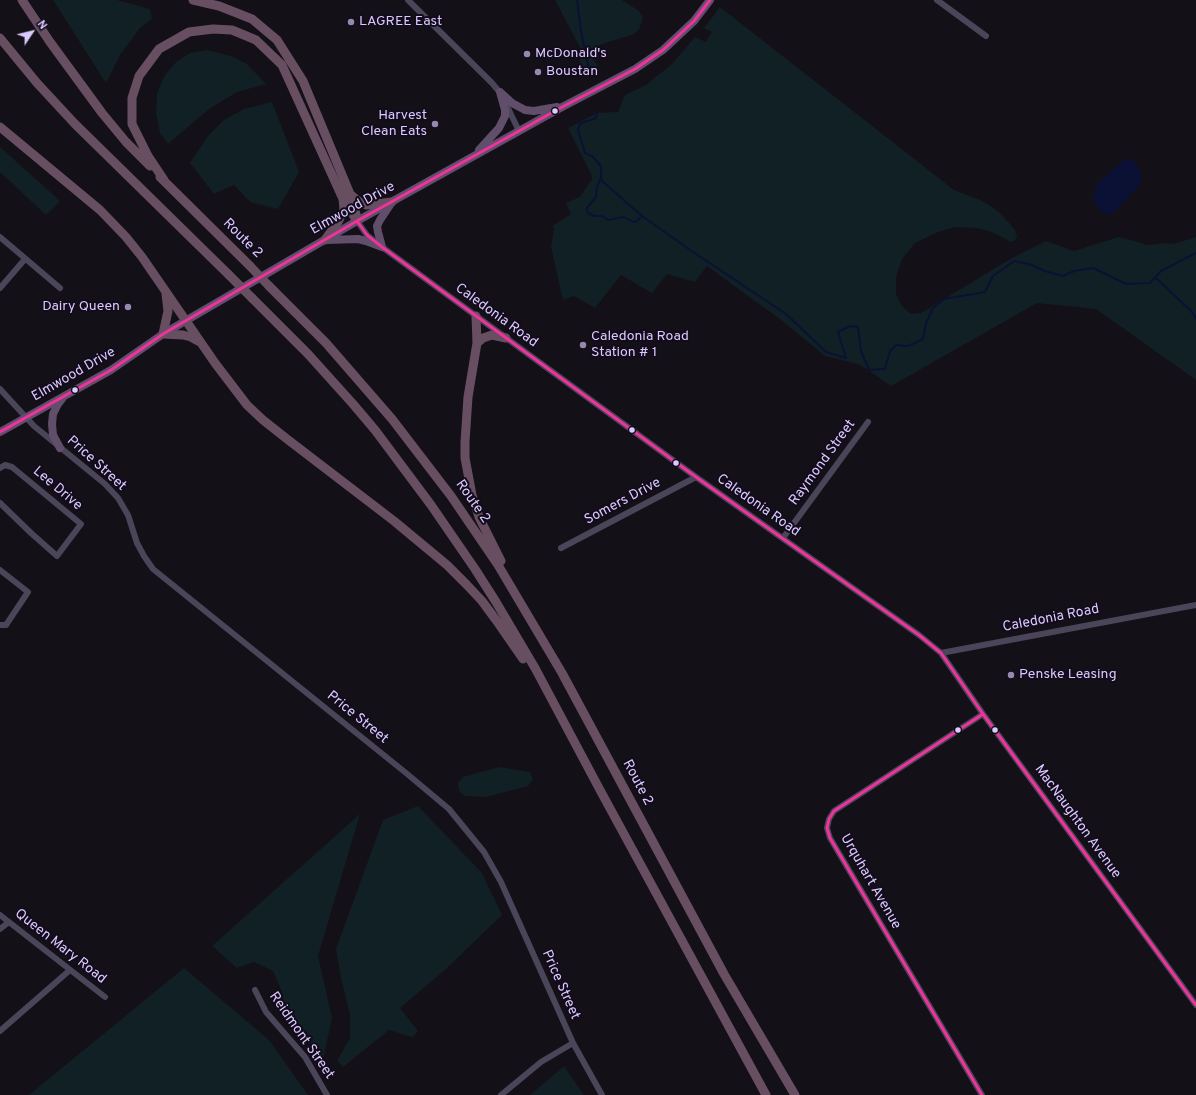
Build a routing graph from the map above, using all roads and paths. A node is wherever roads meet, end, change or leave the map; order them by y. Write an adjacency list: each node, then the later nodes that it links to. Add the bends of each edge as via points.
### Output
1 (22, 0): 13 (highway, Route 2, via 102,113 126,142)
2 (193, 0): 14 (highway, via 219,6 252,19 277,40 303,81)
3 (408, 0): 8 (street)
4 (710, 0): 9 (main road, Elmwood Drive, via 694,21 663,50 635,69)
5 (937, 0): 6 (street)
6 (986, 36)
7 (0, 38): 46 (highway, bridge, via 75,124 283,329 375,430 435,511 492,595)
8 (500, 92): 9 (main road, via 512,103 526,110); 11 (street); 12 (main road, via 505,116 494,134)
9 (564, 106): 11 (main road, Elmwood Drive)
10 (0, 127): 23 (highway, via 113,222)
11 (519, 131): 12 (main road, Elmwood Drive)
12 (474, 156): 15 (main road, Elmwood Drive)
13 (164, 180): 14 (highway, via 132,124 132,98 139,76 159,49 189,32 213,28 232,30 256,40 282,65); 43 (highway, Route 2, bridge, via 326,343 392,419 451,496)
14 (347, 197): 15 (highway, via 366,205); 16 (highway); 18 (highway, via 338,222)
15 (392, 202): 16 (main road, Elmwood Drive); 19 (main road, via 377,226)
16 (357, 221): 18 (main road, Elmwood Drive); 19 (street, Caledonia Road, via 367,235)
17 (0, 237): 20 (street)
18 (325, 240): 19 (main road, via 358,239); 25 (main road, Elmwood Drive)
19 (382, 248): 24 (street, Caledonia Road)
20 (25, 258): 21 (street); 22 (street)
21 (0, 288)
22 (60, 288)
23 (166, 292): 25 (highway); 26 (highway, via 168,311)
24 (476, 316): 27 (street, Caledonia Road); 29 (highway)
25 (186, 320): 26 (main road, Elmwood Drive); 28 (highway)
26 (163, 334): 28 (highway, via 183,335); 31 (main road, Elmwood Drive, via 111,370)
27 (506, 338): 29 (highway, via 492,336 482,338); 37 (street, Caledonia Road)
28 (201, 343): 46 (highway, via 233,387 263,420 424,545 467,585 496,620)
29 (477, 343): 43 (highway, via 468,391 465,447 467,475 479,517 514,583)
30 (0, 389): 32 (street, Price Street)
31 (65, 396): 32 (main road, Elmwood Drive); 35 (main road, via 53,414 52,424 53,435)
32 (27, 418): 34 (main road, Elmwood Drive); 35 (street, Price Street)
33 (868, 422): 39 (street, Raymond Street)
34 (0, 432)
35 (60, 448): 56 (street, Price Street, via 105,484 118,498 128,514 137,543 153,569 449,809 484,852 501,882)
36 (0, 468): 38 (street, Lee Drive, via 5,465 12,466 81,524 57,556)
37 (696, 477): 39 (street, Caledonia Road); 40 (street, Somers Drive)
38 (0, 503)
39 (783, 538): 45 (street, Caledonia Road)
40 (561, 548)
41 (0, 570): 44 (street, via 28,592 6,625)
42 (1196, 605): 45 (street, Caledonia Road)
43 (523, 607): 61 (highway, Route 2, via 562,672 724,974)
44 (0, 625)
45 (941, 653): 47 (street, MacNaughton Avenue)
46 (552, 700): 60 (highway)
47 (983, 714): 54 (street, MacNaughton Avenue); 62 (street, Urquhart Avenue, via 834,811 828,819 827,828 830,838)
48 (0, 915): 49 (street, Queen Mary Road)
49 (9, 922): 50 (street); 51 (street, Queen Mary Road)
50 (0, 929)
51 (70, 970): 53 (street, Queen Mary Road); 55 (street)
52 (255, 990): 57 (street, Reidmont Street, via 266,1012 305,1057)
53 (105, 997)
54 (1196, 1005)
55 (0, 1031)
56 (573, 1043): 58 (street, via 541,1062); 59 (street, Price Street)
57 (327, 1095)
58 (501, 1095)
59 (602, 1095)
60 (766, 1095)
61 (795, 1095)
62 (982, 1095)

